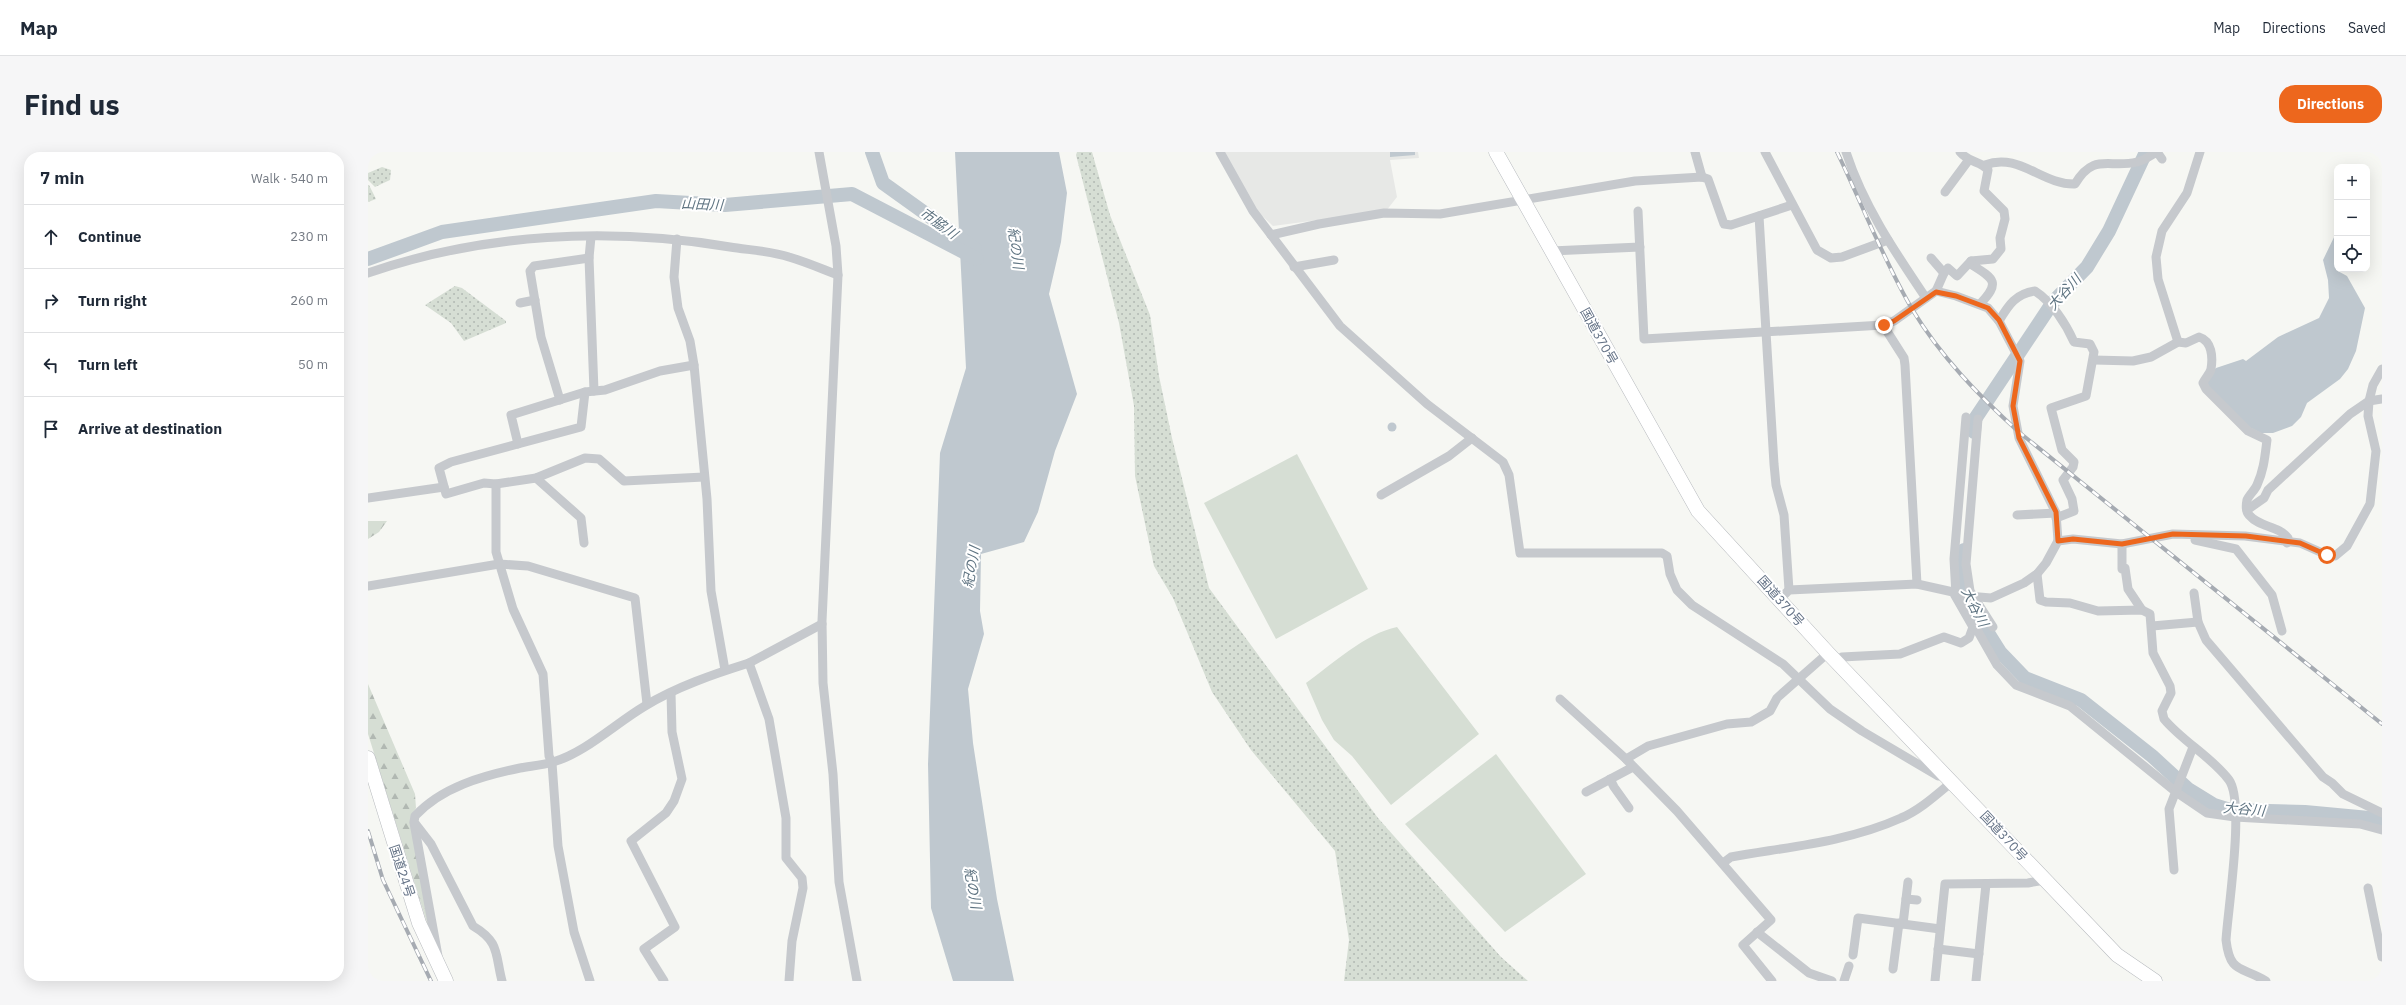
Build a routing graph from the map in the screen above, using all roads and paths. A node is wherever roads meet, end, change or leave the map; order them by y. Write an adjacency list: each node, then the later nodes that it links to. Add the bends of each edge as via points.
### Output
1 (819, 152): 31 (street, via 836,246)
2 (1220, 152): 18 (street, via 1253,211)
3 (1496, 152): 14 (highway, 国道370号)
4 (1694, 152): 12 (street)
5 (1764, 152): 15 (street)
6 (1846, 152): 21 (street, via 1853,174)
7 (1960, 152): 10 (street)
8 (2200, 152): 40 (street, via 2187,193 2162,231 2157,250 2158,279)
9 (2162, 159): 11 (street, via 2157,152 2138,162 2098,162 2090,165 2075,184 2056,180 2019,155 1998,155)
10 (1968, 161): 11 (street); 13 (street)
11 (1985, 166): 27 (street, via 1988,170 1984,191 2004,211 2001,249 1993,259)
12 (1702, 178): 14 (street, via 1635,181); 17 (street, via 1708,179 1724,224 1731,225)
13 (1945, 192)
14 (1523, 199): 18 (street, via 1440,214 1384,212); 23 (highway, 国道370号)
15 (1792, 205): 17 (street); 21 (street, via 1817,250 1831,258 1852,255)
16 (1638, 212): 22 (street)
17 (1759, 216): 39 (street)
18 (1270, 235): 28 (street)
19 (591, 237): 20 (street); 24 (street); 29 (street, via 518,238 477,244 406,260)
20 (677, 239): 31 (street, via 788,256); 42 (street, via 674,277 678,308 690,341)
21 (1888, 240): 33 (street)
22 (1640, 247): 23 (street); 39 (street, via 1644,339)
23 (1551, 251): 73 (highway, 国道370号, via 1698,511)
24 (589, 258): 34 (street, via 534,266 530,271); 44 (street)
25 (1931, 258): 30 (street)
26 (1334, 260): 28 (street)
27 (1971, 261): 30 (street, via 1957,276 1948,268); 36 (street, via 1972,265 1992,279 1994,284 1992,291)
28 (1294, 267): 50 (street, via 1340,326 1427,404)
29 (368, 273)
30 (1944, 273): 32 (street)
31 (838, 275): 77 (street)
32 (1936, 292): 33 (street); 36 (street)
33 (1926, 298): 38 (street, via 1894,321)
34 (535, 300): 35 (street); 46 (street, via 541,337)
35 (520, 303)
36 (1980, 304): 37 (street, via 1988,308)
37 (1999, 320): 41 (street, via 2015,298 2035,291 2043,296 2062,319 2074,342 2090,344); 62 (street, via 2020,361 2013,406 2019,438)
38 (1884, 325): 39 (street); 70 (street, via 1905,364)
39 (1766, 333): 73 (street, via 1776,485 1784,515)
40 (2178, 342): 41 (street, via 2151,357 2133,361); 56 (street, via 2186,343 2199,337 2204,338 2211,347 2211,370 2203,383 2206,390 2248,431 2267,440 2264,464)
41 (2094, 360): 62 (street, via 2086,396 2051,408 2062,450 2074,462 2063,480 2072,499 2074,511)
42 (694, 365): 44 (street, via 660,371 626,384); 52 (street)
43 (2382, 369): 47 (street, via 2373,385)
44 (590, 392): 46 (street); 51 (street, via 581,427)
45 (2382, 399): 47 (street)
46 (560, 400): 51 (street, via 511,415)
47 (2369, 401): 57 (street, via 2326,435); 66 (street, via 2368,416 2376,452 2370,504 2347,546 2335,556 2300,543)
48 (1966, 418): 74 (street, via 1954,559)
49 (1978, 419): 74 (street, via 1966,564 1968,583)
50 (1472, 438): 58 (street, via 1449,456); 85 (street, via 1507,468 1520,553 1662,553 1667,556 1670,574 1684,599 1783,664)
51 (518, 444): 55 (street, via 451,462 439,468)
52 (704, 477): 53 (street, via 624,481 599,459 585,458); 84 (street, via 711,591)
53 (536, 478): 54 (street); 65 (street, via 581,518)
54 (496, 484): 55 (street, via 484,483 446,494); 68 (street, via 496,552)
55 (444, 487): 59 (street)
56 (2255, 488): 57 (street); 60 (street, via 2247,500)
57 (2268, 491): 60 (street, via 2264,498)
58 (1381, 495)
59 (368, 498)
60 (2247, 510): 66 (street, via 2249,515 2263,525 2282,531 2288,538)
61 (2017, 515): 62 (street)
62 (2056, 515): 64 (street)
63 (2156, 536): 66 (street, via 2246,536); 67 (street); 81 (street, via 2161,539 2201,540 2236,549 2272,595)
64 (2058, 541): 67 (street, via 2073,539); 69 (street)
65 (584, 543)
66 (2287, 543)
67 (2122, 544): 75 (street, via 2122,569 2125,568 2128,589)
68 (499, 564): 71 (street); 88 (street, via 528,566 635,598); 92 (street, via 513,609 543,674 549,756)
69 (2037, 574): 74 (street, via 1991,598); 75 (street, via 2040,600 2070,603 2098,611)
70 (1917, 584): 73 (street); 74 (street)
71 (368, 586)
72 (2194, 593): 76 (street)
73 (1785, 595): 82 (highway, 国道370号)
74 (1965, 595): 79 (street); 80 (street)
75 (2142, 610): 78 (street, via 2150,614)
76 (2198, 622): 78 (street); 100 (street, via 2206,640 2322,777 2343,794)
77 (822, 624): 83 (street); 127 (street, via 823,683 833,774 839,882)
78 (2152, 626): 89 (street, via 2153,653 2171,693 2162,711 2164,720)
79 (1973, 627): 82 (street, via 1969,638 1961,643 1944,637 1900,654); 97 (street, via 1976,628 1997,665 2016,686 2070,706)
80 (1993, 627)
81 (2282, 631)
82 (1833, 657): 85 (street); 94 (highway, 国道370号)
83 (749, 663): 84 (street); 122 (street, via 769,719 786,818 786,858 802,878 803,888)
84 (725, 670): 86 (street)
85 (1799, 679): 91 (street, via 1777,698 1770,711 1751,722 1727,724 1648,746); 94 (street, via 1830,709 1862,732 1938,776)
86 (671, 693): 88 (street); 126 (street, via 672,732 682,779 674,801 666,813 631,841 675,928 644,949)
87 (1560, 700): 91 (street)
88 (647, 704): 92 (street, via 571,756)
89 (2193, 748): 97 (street); 99 (street, via 2228,778 2234,792)
90 (368, 758): 119 (highway, 国道24号, via 419,923)
91 (1626, 759): 93 (street)
92 (552, 763): 101 (street, via 493,774 452,789 429,802 414,816); 125 (street, via 558,846 574,932)
93 (1633, 767): 95 (street); 103 (street, via 1677,811)
94 (1950, 778): 103 (street, via 1921,807 1901,818 1842,836 1731,857); 105 (highway, 国道370号)
95 (1610, 779): 96 (street); 98 (street)
96 (1586, 792)
97 (2176, 792): 99 (street, via 2207,813); 104 (street, via 2169,809)
98 (1630, 808)
99 (2235, 812): 102 (street, via 2360,824); 134 (street, via 2227,928 2228,951 2233,965)
100 (2382, 813)
101 (414, 822): 119 (street); 124 (street, via 431,844 473,926 484,933 496,949)
102 (2382, 830)
103 (1723, 863): 113 (street, via 1771,920)
104 (2174, 870)
105 (2045, 880): 107 (street); 133 (highway, 国道370号, via 2117,955)
106 (1908, 882): 109 (street)
107 (1986, 884): 112 (street, via 1945,884); 115 (street)
108 (2368, 888): 117 (street)
109 (1906, 899): 110 (street); 111 (street)
110 (1917, 900)
111 (1901, 923): 112 (street); 116 (street, via 1858,918); 120 (street)
112 (1940, 929): 114 (street)
113 (1757, 932): 121 (street); 128 (street, via 1743,945)
114 (1938, 949): 115 (street); 131 (street)
115 (1979, 954): 132 (street)
116 (1853, 955)
117 (2382, 957)
118 (1849, 966): 130 (street)
119 (440, 967): 123 (highway, 国道24号)
120 (1893, 970)
121 (1807, 977): 129 (street)
122 (786, 980)
123 (446, 981)
124 (502, 981)
125 (590, 981)
126 (664, 981)
127 (857, 981)
128 (1772, 981)
129 (1832, 981)
130 (1844, 981)
131 (1935, 981)
132 (1976, 981)
133 (2156, 981)
134 (2266, 981)

